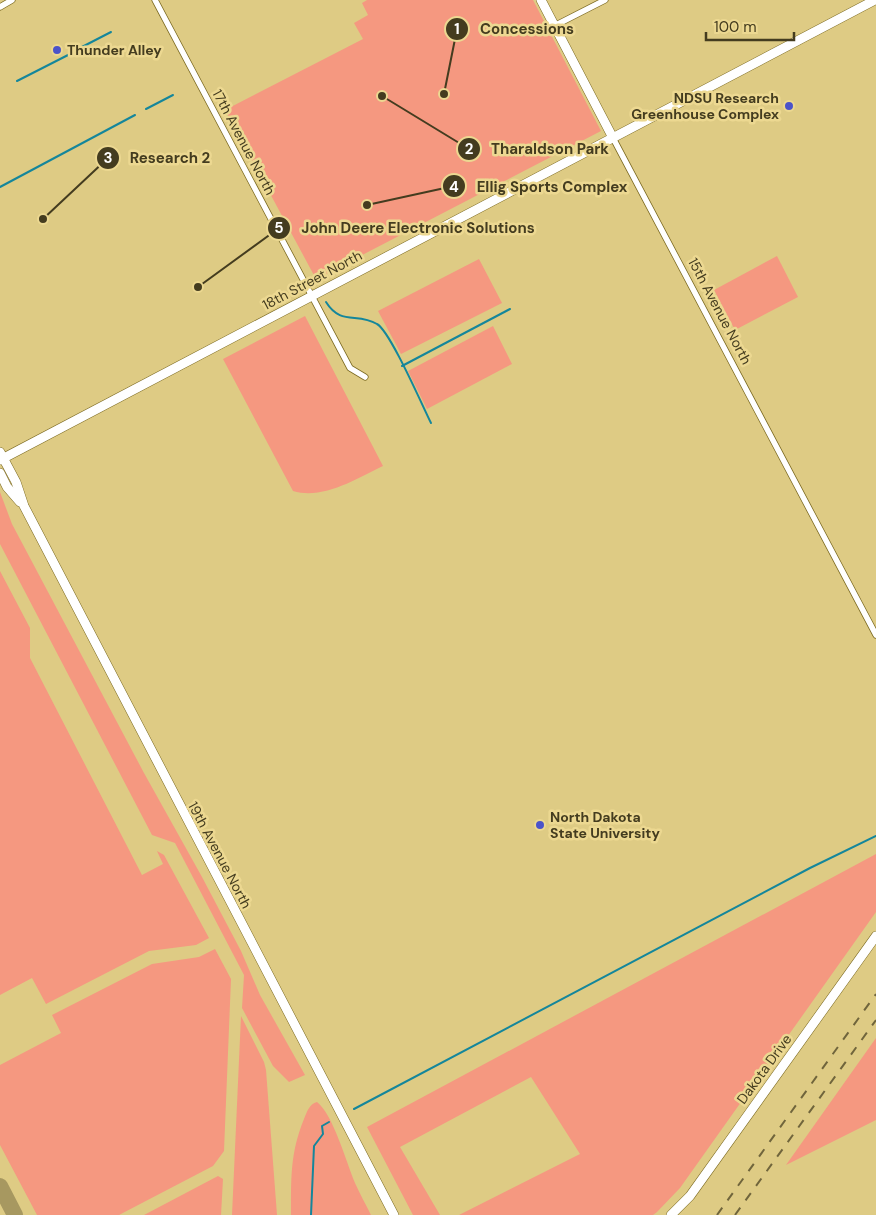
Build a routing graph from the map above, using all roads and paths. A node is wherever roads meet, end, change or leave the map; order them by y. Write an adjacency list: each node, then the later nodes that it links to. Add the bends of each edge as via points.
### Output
1 (12, 0): 6 (street)
2 (155, 0): 9 (street, 17th Avenue North)
3 (541, 0): 7 (street, 15th Avenue North)
4 (605, 0): 7 (street)
5 (875, 0): 8 (street, 18th Street North)
6 (0, 6)
7 (554, 26): 8 (street, 15th Avenue North)
8 (613, 138): 9 (street, 18th Street North); 14 (street, 15th Avenue North)
9 (311, 296): 10 (street, 17th Avenue North, via 350,368); 11 (street, 18th Street North)
10 (365, 377)
11 (1, 457): 13 (street, 19th Avenue North, via 16,482)
12 (0, 474): 13 (street, 19th Avenue North)
13 (24, 506): 16 (street, 19th Avenue North)
14 (876, 635)
15 (876, 936): 17 (street, Dakota Drive, via 690,1196)
16 (394, 1215)
17 (671, 1215)

